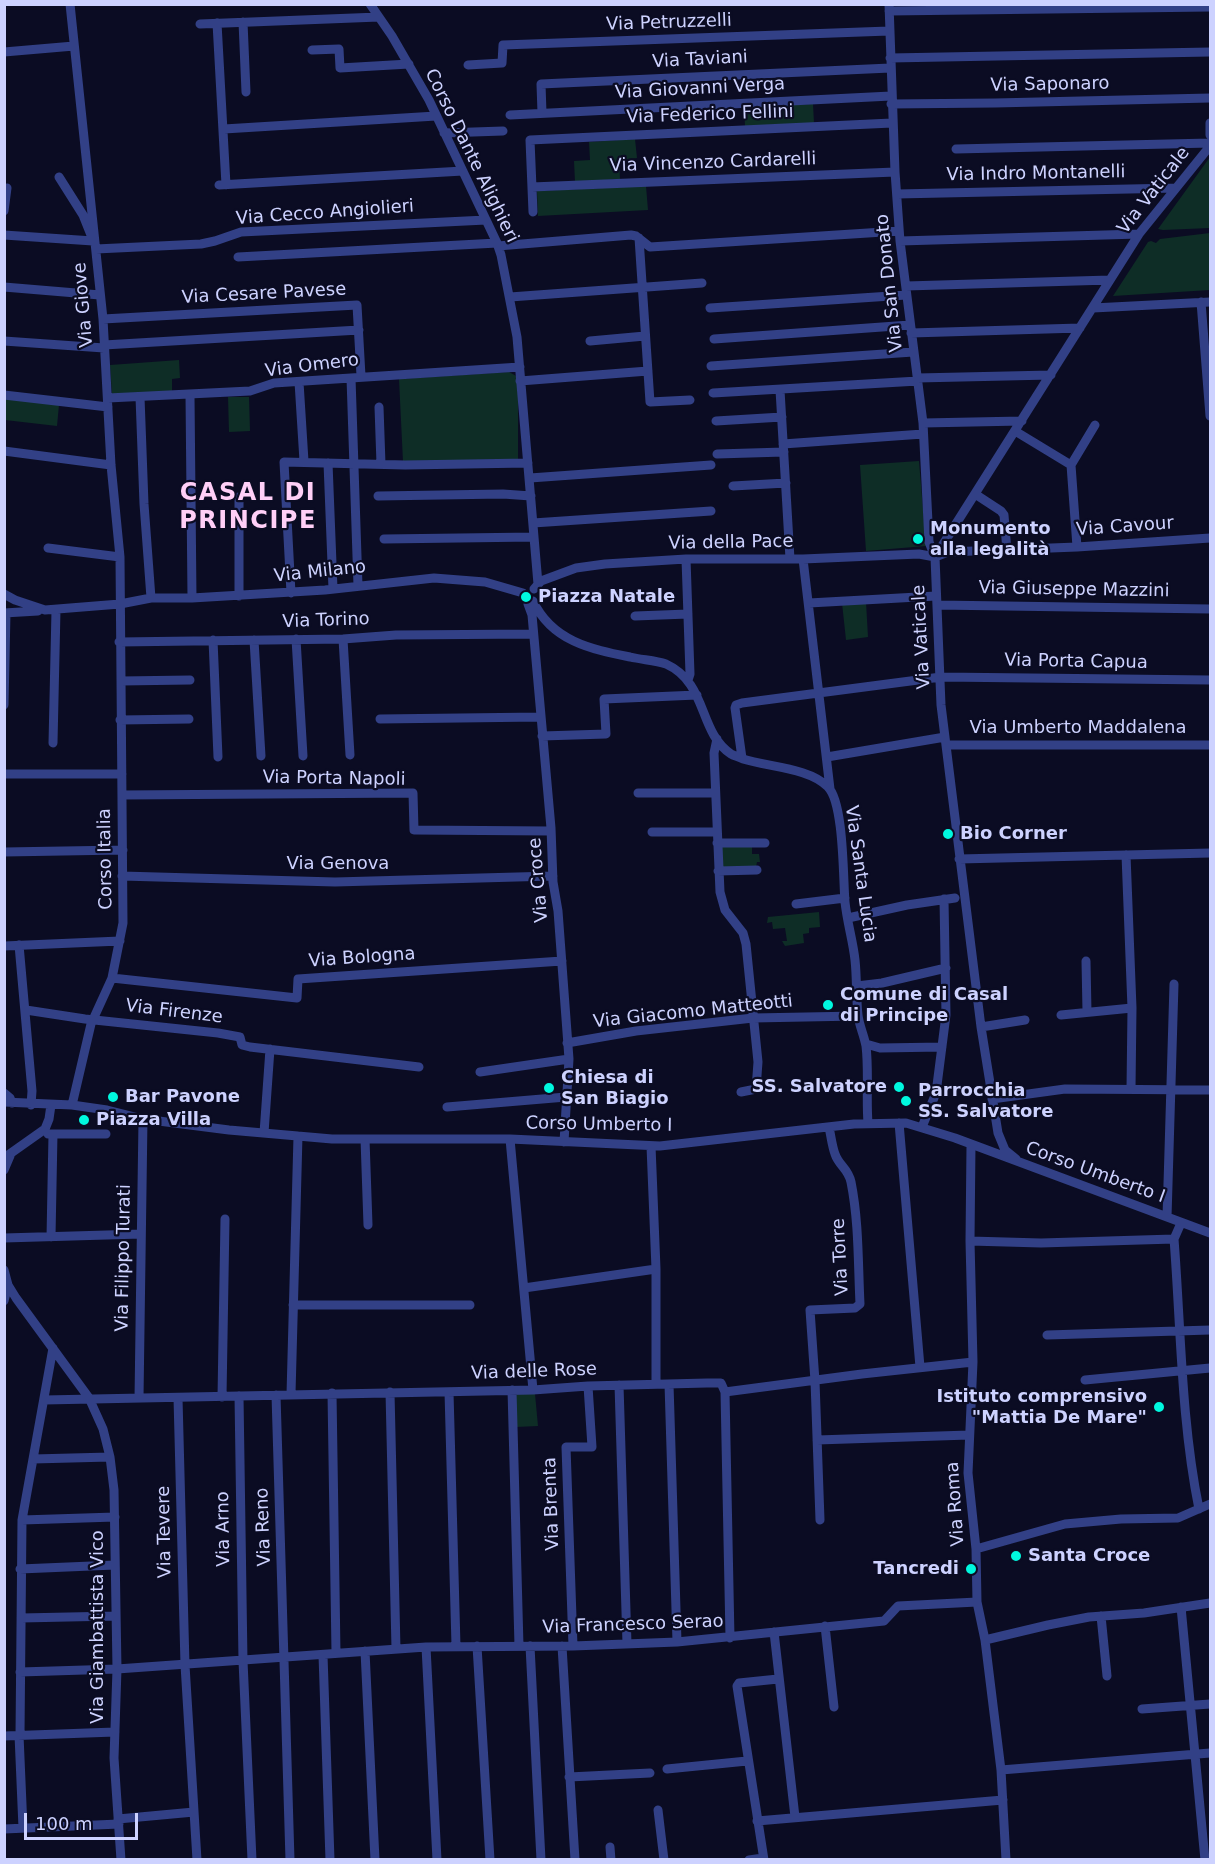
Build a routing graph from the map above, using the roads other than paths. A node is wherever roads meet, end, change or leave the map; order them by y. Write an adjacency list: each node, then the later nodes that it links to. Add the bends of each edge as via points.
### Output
1 (70, 4): 10 (street, Via Giove)
2 (370, 4): 5 (street, Corso Dante Alighieri)
3 (1210, 7): 4 (street)
4 (889, 8): 9 (street, Via San Donato)
5 (379, 17): 6 (street); 15 (street, Corso Dante Alighieri)
6 (243, 22): 7 (street); 18 (street)
7 (217, 23): 8 (street); 26 (street)
8 (200, 24)
9 (889, 31): 14 (street, Via San Donato); 16 (street, Via Petruzzelli, via 503,45 502,63)
10 (74, 45): 12 (street); 47 (street, Via Giove)
11 (312, 50): 15 (street, via 339,49 340,68)
12 (4, 52)
13 (1210, 52): 14 (street)
14 (890, 58): 17 (street, Via San Donato)
15 (409, 64): 23 (street, Corso Dante Alighieri)
16 (468, 65)
17 (890, 68): 20 (street, Via San Donato); 21 (street, Via Taviani, via 541,84)
18 (246, 92)
19 (1210, 98): 20 (street, Via Saponaro, via 995,103)
20 (891, 100): 21 (street, Via Giovanni Verga); 24 (street, Via San Donato)
21 (542, 113): 22 (street, Via Giovanni Verga)
22 (510, 115)
23 (436, 116): 26 (street); 28 (street, Corso Dante Alighieri)
24 (892, 123): 33 (street, Via San Donato); 35 (street, Via Federico Fellini, via 530,140)
25 (1210, 123): 29 (street)
26 (224, 129): 32 (street, via 223,185)
27 (503, 130): 28 (street)
28 (444, 133): 32 (street, Corso Dante Alighieri)
29 (1210, 135)
30 (1210, 145): 31 (street); 37 (street, Via Vaticale)
31 (956, 149)
32 (463, 171): 41 (street, Corso Dante Alighieri)
33 (895, 172): 35 (street, Via Vincenzo Cardarelli); 38 (street, Via San Donato)
34 (59, 177): 47 (street, via 83,215)
35 (532, 187): 40 (street)
36 (7, 188): 39 (street)
37 (1176, 188): 38 (street, Via Indro Montanelli); 42 (street, Via Vaticale)
38 (897, 194): 44 (street, Via San Donato)
39 (4, 211)
40 (533, 212)
41 (486, 220): 46 (street, Corso Dante Alighieri); 47 (street, Via Cecco Angiolieri, via 241,232 201,244)
42 (1139, 234): 44 (street); 49 (street, Via Vaticale)
43 (4, 235): 47 (street, Via Cecco Angiolieri)
44 (900, 236): 45 (street, via 650,247); 53 (street, Via San Donato)
45 (639, 238): 46 (street, via 631,235); 52 (street)
46 (498, 244): 48 (street); 55 (street, Corso Dante Alighieri)
47 (95, 245): 54 (street, Via Giove)
48 (238, 257)
49 (1110, 280): 53 (street); 58 (street, Via Vaticale)
50 (702, 283): 52 (street)
51 (4, 287): 54 (street)
52 (642, 287): 55 (street); 63 (street)
53 (906, 291): 57 (street); 61 (street, Via San Donato)
54 (100, 295): 59 (street, Via Giove)
55 (510, 297): 70 (street, Corso Dante Alighieri)
56 (1206, 302): 58 (street); 85 (street)
57 (710, 308)
58 (1093, 308): 60 (street, Via Vaticale)
59 (103, 319): 62 (street, Via Cesare Pavese, via 357,305); 67 (street, Via Giove)
60 (1080, 328): 61 (street); 72 (street, Via Vaticale)
61 (910, 329): 64 (street); 68 (street, Via San Donato)
62 (359, 330): 67 (street); 73 (street, Via Cesare Pavese)
63 (645, 336): 66 (street); 71 (street)
64 (714, 339)
65 (4, 341): 67 (street)
66 (590, 341)
67 (104, 346): 83 (street, Via Giove)
68 (913, 352): 69 (street); 74 (street, Via San Donato)
69 (711, 366)
70 (520, 367): 73 (street, Via Omero); 75 (street, Corso Dante Alighieri)
71 (648, 371): 75 (street); 82 (street, via 650,402)
72 (1051, 375): 74 (street); 88 (street, Via Vaticale)
73 (356, 377): 76 (street, Via Omero); 98 (street, Via Cesare Pavese)
74 (917, 379): 77 (street); 89 (street, Via San Donato)
75 (520, 381): 99 (street, Corso Dante Alighieri)
76 (299, 382): 80 (street, Via Omero, via 274,383 250,391); 96 (street)
77 (780, 390): 78 (street); 86 (street)
78 (713, 393)
79 (4, 395): 83 (street, Via Omero)
80 (190, 395): 81 (street, Via Omero); 131 (street)
81 (140, 397): 83 (street, Via Omero); 130 (street)
82 (690, 400)
83 (108, 402): 101 (street, Via Giove)
84 (379, 407): 100 (street)
85 (1210, 413)
86 (782, 417): 87 (street); 93 (street)
87 (716, 421)
88 (1022, 421): 89 (street); 91 (street, Via Vaticale)
89 (922, 423): 92 (street, Via San Donato)
90 (1095, 426): 103 (street)
91 (1015, 431): 103 (street); 107 (street, Via Vaticale)
92 (923, 435): 93 (street); 120 (street, Via San Donato, via 929,542)
93 (783, 448): 95 (street); 105 (street)
94 (4, 451): 101 (street)
95 (717, 454)
96 (304, 462): 97 (street); 127 (street, via 284,462)
97 (328, 463): 98 (street); 126 (street)
98 (354, 463): 100 (street); 124 (street, Via Cesare Pavese)
99 (528, 463): 100 (street); 104 (street, Corso Dante Alighieri)
100 (381, 464)
101 (111, 465): 119 (street, Via Giove)
102 (711, 465): 104 (street)
103 (1071, 465): 116 (street)
104 (530, 478): 109 (street, Corso Dante Alighieri)
105 (786, 483): 106 (street); 122 (street)
106 (733, 486)
107 (975, 494): 118 (street, via 1004,515); 120 (street, Via Vaticale)
108 (378, 496): 109 (street)
109 (531, 496): 112 (street, Corso Dante Alighieri)
110 (238, 497): 129 (street)
111 (711, 511): 112 (street)
112 (533, 524): 113 (street, Corso Dante Alighieri)
113 (534, 537): 115 (street); 125 (street, Corso Dante Alighieri)
114 (1210, 538): 116 (street, Via Cavour)
115 (384, 539)
116 (1077, 547): 118 (street, Via Cavour)
117 (48, 548): 119 (street)
118 (1007, 551): 120 (street, Via Cavour, via 948,552)
119 (120, 556): 135 (street, Via Giove)
120 (935, 557): 123 (street, Via della Pace, via 919,554); 133 (street, Via Vaticale)
121 (687, 559): 122 (street, Via della Pace); 125 (street, Via della Pace, via 576,568 541,581); 140 (street)
122 (790, 559): 123 (street, Via della Pace)
123 (803, 559): 134 (street)
124 (358, 586): 126 (street, Via Milano); 132 (street, Via Milano, via 434,578 465,579)
125 (536, 587): 132 (street, Corso Dante Alighieri, via 536,597)
126 (333, 589): 127 (street, Via Milano)
127 (291, 593): 129 (street, Via Milano)
128 (4, 594): 137 (street)
129 (239, 596): 131 (street, Via Milano)
130 (151, 598): 131 (street, Via Milano); 135 (street, Via Milano)
131 (192, 598)
132 (528, 599): 142 (street, Via Croce); 150 (street, Via Santa Lucia, via 540,616 571,641 664,663)
133 (936, 600): 134 (street, Via Giuseppe Mazzini); 136 (street, Via Giuseppe Mazzini); 148 (street, Via Vaticale)
134 (809, 603): 153 (street)
135 (120, 604): 138 (street, Via Milano); 147 (street, Corso Italia)
136 (1210, 609)
137 (45, 610): 138 (street, Via Milano); 139 (street)
138 (56, 610): 163 (street)
139 (5, 613): 155 (street)
140 (688, 614): 141 (street); 150 (street)
141 (635, 616)
142 (533, 634): 144 (street, Via Torino, via 396,634); 156 (street, Via Croce)
143 (296, 639): 144 (street, Via Torino); 146 (street, Via Torino); 167 (street)
144 (343, 639): 165 (street)
145 (213, 640): 146 (street, Via Torino); 147 (street, Via Torino); 168 (street)
146 (254, 640): 166 (street)
147 (119, 642): 152 (street, Corso Italia)
148 (941, 677): 151 (street, Via Porta Capua); 153 (street, Via Porta Capua); 162 (street, Via Vaticale)
149 (190, 680): 152 (street)
150 (688, 680): 154 (street, Via Santa Lucia)
151 (1210, 680)
152 (121, 681): 159 (street, Corso Italia)
153 (820, 693): 169 (street); 170 (street, Via Porta Capua, via 736,705)
154 (697, 695): 160 (street, via 604,699 606,734); 161 (street, Via Santa Lucia)
155 (4, 705)
156 (540, 717): 158 (street); 160 (street, Via Croce)
157 (189, 719): 159 (street)
158 (380, 719)
159 (120, 720): 172 (street, Corso Italia)
160 (542, 736): 177 (street, Via Croce)
161 (717, 739): 170 (street, Via Santa Lucia, via 731,754); 175 (street)
162 (946, 741): 164 (street, Via Umberto Maddalena); 169 (street, Via Umberto Maddalena); 186 (street, Via Vaticale)
163 (53, 743)
164 (1210, 745)
165 (350, 755)
166 (261, 756)
167 (303, 756)
168 (218, 757)
169 (827, 757): 173 (street)
170 (742, 758): 173 (street, Via Santa Lucia, via 808,774)
171 (4, 774): 172 (street)
172 (122, 774): 176 (street, Corso Italia)
173 (830, 789): 191 (street, Via Santa Lucia, via 837,810)
174 (638, 793): 175 (street)
175 (715, 793): 179 (street)
176 (122, 795): 177 (street, Via Porta Napoli, via 413,793 414,830); 182 (street, Corso Italia)
177 (550, 831): 190 (street, Via Croce)
178 (652, 832): 179 (street)
179 (717, 832): 180 (street)
180 (717, 843): 181 (street); 188 (street)
181 (765, 843)
182 (123, 850): 183 (street); 189 (street, Corso Italia)
183 (4, 852)
184 (1210, 853): 185 (street)
185 (1126, 855): 186 (street); 205 (street)
186 (959, 859): 213 (street, Via Vaticale)
187 (757, 870): 188 (street)
188 (718, 871): 210 (street, via 725,910 743,933 746,944)
189 (122, 876): 190 (street, Via Genova, via 335,882); 196 (street, Corso Italia)
190 (553, 876): 199 (street, Via Croce)
191 (845, 898): 194 (street); 195 (street, Via Santa Lucia)
192 (955, 898): 193 (street)
193 (944, 899): 195 (street); 201 (street)
194 (796, 904)
195 (848, 918): 204 (street, Via Santa Lucia)
196 (120, 941): 197 (street); 202 (street, Corso Italia)
197 (19, 945): 198 (street); 206 (street)
198 (4, 946)
199 (562, 961): 202 (street, Via Bologna, via 298,979 297,998); 214 (street, Via Croce)
200 (1086, 961): 207 (street)
201 (946, 968): 204 (street); 216 (street)
202 (112, 978): 211 (street, Corso Italia)
203 (1174, 984): 222 (street)
204 (857, 986): 209 (street, Via Santa Lucia)
205 (1131, 1008): 207 (street); 221 (street)
206 (26, 1010): 211 (street, Via Firenze); 229 (street)
207 (1088, 1012): 208 (street)
208 (1061, 1015)
209 (858, 1016): 210 (street, Via Giacomo Matteotti); 215 (street, Via Santa Lucia)
210 (753, 1018): 214 (street, Via Giacomo Matteotti); 224 (street, via 756,1089)
211 (93, 1019): 217 (street, Via Firenze, via 240,1037 242,1045); 231 (street, Corso Italia)
212 (1025, 1020): 213 (street)
213 (981, 1027): 227 (street, Via Vaticale)
214 (567, 1043): 218 (street, Via Croce)
215 (866, 1044): 216 (street, via 880,1048); 234 (street, Via Santa Lucia)
216 (942, 1047): 237 (street, via 936,1093)
217 (270, 1049): 219 (street, Via Firenze); 238 (street)
218 (568, 1059): 220 (street); 226 (street, Via Croce)
219 (419, 1067)
220 (480, 1072)
221 (1131, 1089): 222 (street); 227 (street, via 1065,1089)
222 (1170, 1090): 223 (street); 251 (street)
223 (1210, 1090)
224 (741, 1092)
225 (4, 1093): 228 (street, via 10,1098)
226 (566, 1097): 232 (street); 245 (street, Via Croce)
227 (992, 1099): 247 (street, Via Vaticale, via 994,1139 987,1148); 250 (street, Via Vaticale, via 1005,1150)
228 (8, 1102): 229 (street, Corso Umberto I)
229 (32, 1105): 230 (street, Corso Umberto I)
230 (51, 1105): 231 (street, Corso Umberto I); 239 (street, via 47,1126)
231 (72, 1106): 233 (street, Corso Umberto I)
232 (447, 1107)
233 (143, 1119): 238 (street, Corso Umberto I); 256 (street, Via Filippo Turati)
234 (868, 1122): 235 (street, Corso Umberto I); 236 (street, Corso Umberto I)
235 (899, 1123): 237 (street, Corso Umberto I); 273 (street)
236 (830, 1127): 246 (street, Corso Umberto I); 277 (street, Via Torre, via 835,1155 851,1180 860,1304 855,1308 810,1310)
237 (922, 1127): 247 (street, Corso Umberto I)
238 (264, 1133): 242 (street, Corso Umberto I)
239 (40, 1134): 240 (street); 248 (street)
240 (53, 1134): 241 (street); 257 (street)
241 (106, 1134)
242 (298, 1136): 243 (street, Corso Umberto I); 266 (street)
243 (365, 1139): 244 (street, Corso Umberto I); 254 (street)
244 (510, 1139): 245 (street, Corso Umberto I); 264 (street)
245 (564, 1142): 246 (street, Corso Umberto I)
246 (651, 1146): 261 (street)
247 (974, 1146): 250 (street, Corso Umberto I); 260 (street, Via Roma)
248 (7, 1157): 249 (street)
249 (4, 1170)
250 (1051, 1175): 251 (street, Corso Umberto I)
251 (1167, 1217): 253 (street, Corso Umberto I)
252 (225, 1219): 291 (street)
253 (1181, 1223): 255 (street, Corso Umberto I); 259 (street)
254 (368, 1225)
255 (1210, 1233)
256 (141, 1234): 257 (street); 293 (street, Via Filippo Turati)
257 (51, 1237): 258 (street)
258 (4, 1238)
259 (1174, 1239): 260 (street); 268 (street)
260 (970, 1241): 272 (street, Via Roma)
261 (656, 1269): 264 (street); 278 (street)
262 (4, 1270): 263 (street)
263 (8, 1284): 265 (street); 271 (street, Via Giambattista Vico)
264 (524, 1288): 283 (street)
265 (4, 1301)
266 (293, 1305): 267 (street); 288 (street)
267 (470, 1305)
268 (1181, 1330): 269 (street); 270 (street); 275 (street)
269 (1210, 1330)
270 (1047, 1335)
271 (53, 1348): 292 (street, Via Giambattista Vico); 295 (street)
272 (973, 1362): 273 (street, Via delle Rose); 296 (street, Via Roma)
273 (920, 1367): 277 (street, Via delle Rose)
274 (1210, 1368): 275 (street)
275 (1183, 1370): 276 (street); 301 (street)
276 (1085, 1380)
277 (815, 1381): 286 (street, Via delle Rose); 297 (street)
278 (656, 1384): 279 (street, Via delle Rose); 280 (street, Via delle Rose)
279 (669, 1384): 286 (street, Via delle Rose, via 721,1383); 318 (street)
280 (619, 1385): 281 (street, Via delle Rose); 319 (street)
281 (588, 1386): 283 (street, Via delle Rose); 325 (street, Via Brenta, via 592,1447 566,1447)
282 (512, 1390): 283 (street, Via delle Rose); 285 (street, Via delle Rose); 322 (street)
283 (532, 1390)
284 (390, 1392): 285 (street, Via delle Rose); 287 (street, Via delle Rose); 327 (street)
285 (449, 1392): 320 (street)
286 (725, 1392): 316 (street)
287 (332, 1393): 288 (street, Via delle Rose); 329 (street)
288 (291, 1394): 289 (street, Via delle Rose)
289 (276, 1395): 290 (street, Via delle Rose); 331 (street, Via Reno)
290 (239, 1396): 291 (street, Via delle Rose); 332 (street, Via Arno)
291 (222, 1397): 294 (street, Via delle Rose)
292 (89, 1398): 293 (street, Via delle Rose); 295 (street, Via delle Rose); 298 (street, Via Giambattista Vico)
293 (139, 1398): 294 (street, Via delle Rose)
294 (178, 1398): 333 (street, Via Tevere)
295 (44, 1400): 299 (street)
296 (969, 1435): 297 (street); 305 (street, Via Roma, via 968,1473)
297 (817, 1440): 304 (street)
298 (110, 1456): 299 (street); 302 (street, Via Giambattista Vico)
299 (33, 1459): 303 (street)
300 (1210, 1504): 301 (street)
301 (1199, 1509): 305 (street, via 1178,1518 1065,1524)
302 (114, 1517): 303 (street); 306 (street, Via Giambattista Vico)
303 (22, 1520): 307 (street)
304 (820, 1521)
305 (976, 1550): 308 (street, Via Roma)
306 (115, 1565): 307 (street); 311 (street, Via Giambattista Vico)
307 (20, 1569): 313 (street)
308 (977, 1602): 314 (street, Via Francesco Serao, via 898,1606 884,1621); 317 (street, Via Roma)
309 (1210, 1603): 310 (street)
310 (1181, 1607): 312 (street); 339 (street)
311 (116, 1616): 313 (street); 334 (street, Via Giambattista Vico)
312 (1101, 1617): 317 (street); 336 (street)
313 (21, 1618): 335 (street)
314 (825, 1626): 315 (street, Via Francesco Serao); 340 (street)
315 (774, 1632): 316 (street, Via Francesco Serao); 337 (street)
316 (730, 1638): 318 (street, Via Francesco Serao)
317 (985, 1640): 349 (street, Via Roma)
318 (677, 1642): 319 (street, Via Francesco Serao)
319 (627, 1644): 325 (street, Via Francesco Serao)
320 (456, 1646): 321 (street, Via Francesco Serao); 326 (street, Via Francesco Serao)
321 (477, 1646): 322 (street, Via Francesco Serao); 369 (street)
322 (519, 1646): 323 (street, Via Francesco Serao)
323 (530, 1646): 324 (street, Via Francesco Serao); 370 (street)
324 (562, 1646): 325 (street, Via Francesco Serao); 351 (street)
325 (573, 1646)
326 (426, 1647): 327 (street, Via Francesco Serao); 368 (street)
327 (396, 1649): 328 (street, Via Francesco Serao)
328 (365, 1651): 329 (street, Via Francesco Serao); 367 (street)
329 (336, 1653): 330 (street, Via Francesco Serao)
330 (323, 1655): 331 (street, Via Francesco Serao); 366 (street)
331 (283, 1657): 332 (street, Via Francesco Serao); 365 (street, Via Reno)
332 (243, 1661): 333 (street, Via Francesco Serao); 364 (street, Via Arno)
333 (185, 1665): 334 (street, Via Francesco Serao); 354 (street, Via Tevere)
334 (117, 1669): 335 (street, Via Francesco Serao); 342 (street, Via Giambattista Vico)
335 (20, 1672): 343 (street)
336 (1107, 1676)
337 (778, 1679): 347 (street, via 736,1686); 355 (street)
338 (1210, 1704): 339 (street)
339 (1190, 1706): 341 (street); 346 (street)
340 (834, 1707)
341 (1142, 1709)
342 (115, 1732): 343 (street); 356 (street, Via Giambattista Vico)
343 (19, 1735): 344 (street); 358 (street)
344 (4, 1736)
345 (1210, 1754): 346 (street)
346 (1194, 1755): 349 (street); 376 (street)
347 (747, 1761): 348 (street); 357 (street)
348 (667, 1769)
349 (1001, 1770): 352 (street, Via Roma)
350 (650, 1773): 351 (street)
351 (569, 1777): 371 (street)
352 (1003, 1800): 355 (street); 375 (street, Via Roma)
353 (657, 1810): 373 (street)
354 (194, 1812): 356 (street); 363 (street, Via Tevere)
355 (795, 1817): 357 (street)
356 (119, 1821): 358 (street); 362 (street, Via Giambattista Vico)
357 (757, 1821): 361 (street)
358 (23, 1828): 359 (street)
359 (4, 1829)
360 (610, 1847): 372 (street)
361 (764, 1859): 374 (street)
362 (121, 1860)
363 (197, 1860)
364 (252, 1860)
365 (290, 1860)
366 (330, 1860)
367 (375, 1860)
368 (437, 1860)
369 (490, 1860)
370 (541, 1860)
371 (575, 1860)
372 (611, 1860)
373 (664, 1860)
374 (749, 1860)
375 (1006, 1860)
376 (1205, 1860)

